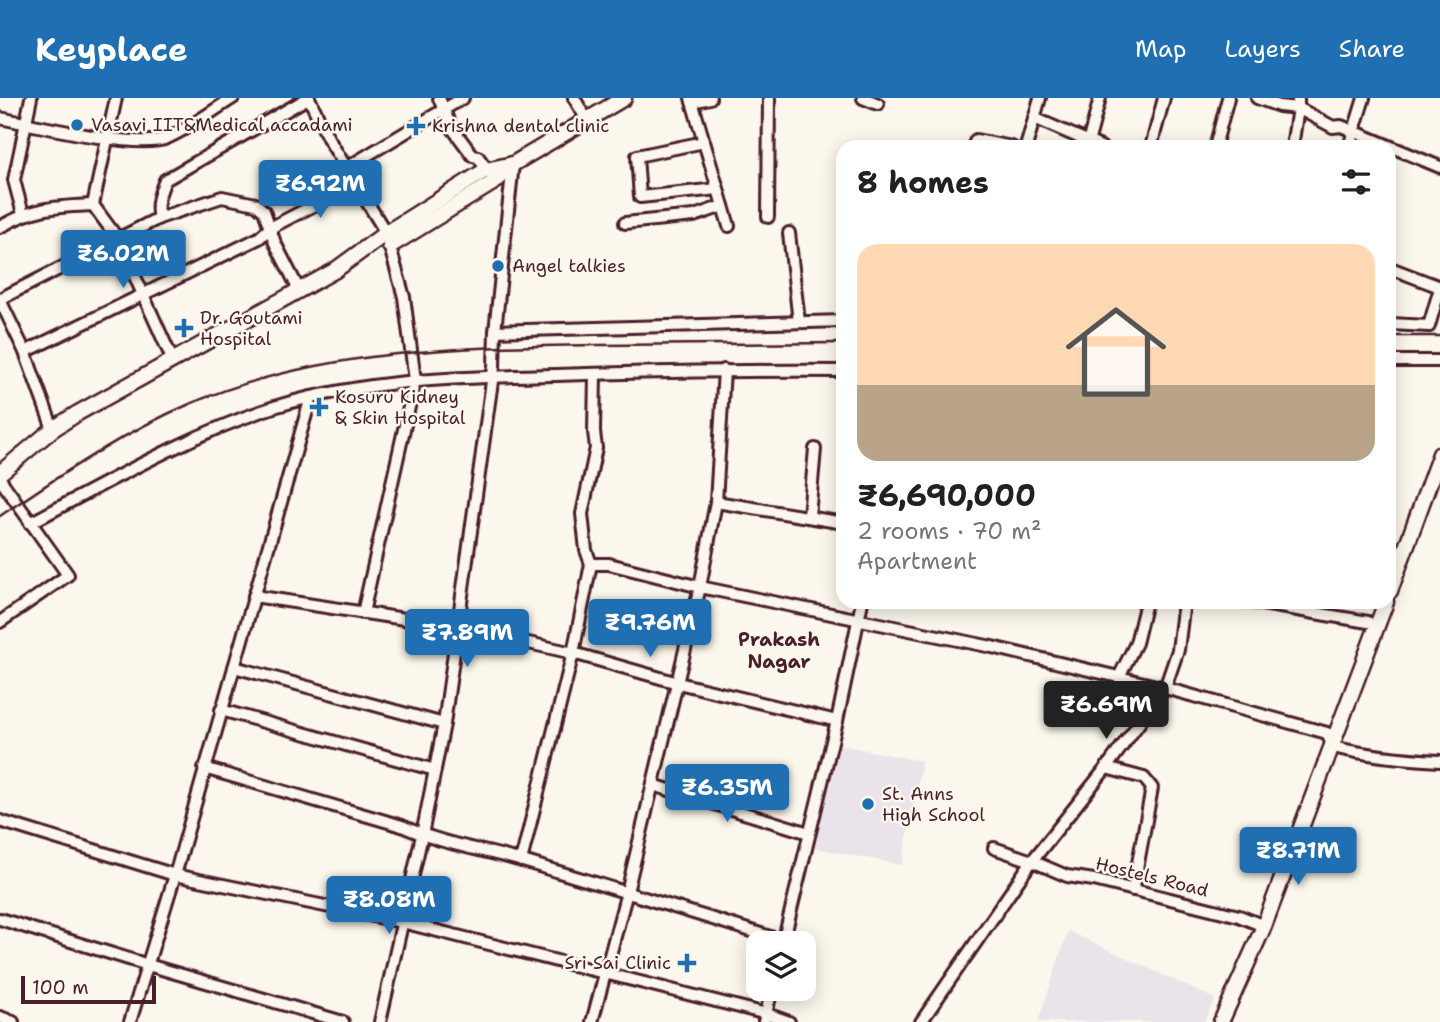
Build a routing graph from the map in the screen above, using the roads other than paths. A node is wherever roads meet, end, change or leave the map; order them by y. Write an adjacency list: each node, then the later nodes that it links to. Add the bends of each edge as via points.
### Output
1 (31, 98): 25 (street)
2 (116, 98): 27 (street)
3 (233, 98): 27 (street, via 168,137 146,142)
4 (309, 98): 40 (street); 48 (street, via 165,180 156,210)
5 (439, 98): 21 (street)
6 (463, 98): 21 (street)
7 (574, 98): 24 (street)
8 (624, 98): 24 (main road)
9 (710, 98): 18 (street)
10 (769, 98): 47 (street)
11 (863, 98): 20 (street)
12 (1040, 98): 23 (street)
13 (1100, 98): 30 (street)
14 (1164, 98): 31 (street)
15 (1228, 98): 32 (street)
16 (1257, 98): 19 (street, via 1279,106)
17 (1364, 98): 26 (street)
18 (692, 100): 36 (street)
19 (1298, 103): 26 (street, via 1333,127); 33 (street)
20 (877, 104)
21 (443, 110): 40 (street); 41 (street)
22 (0, 118): 25 (street)
23 (1034, 118): 28 (street); 29 (street)
24 (587, 120): 38 (main road)
25 (25, 122): 27 (street); 46 (street, via 14,180)
26 (1354, 132): 34 (street); 35 (street)
27 (108, 138): 44 (street)
28 (1028, 140)
29 (1080, 140)
30 (1089, 140)
31 (1153, 140)
32 (1217, 140)
33 (1293, 140)
34 (1351, 140)
35 (1374, 140)
36 (704, 142): 43 (street); 43 (street, via 637,156 640,197)
37 (1396, 149): 39 (street)
38 (513, 164): 41 (main road); 64 (street)
39 (1440, 167)
40 (346, 168): 42 (street)
41 (491, 175): 55 (main road)
42 (355, 184): 52 (street); 55 (street)
43 (718, 189): 45 (street)
44 (93, 205): 46 (street); 54 (street)
45 (723, 206): 49 (street, via 694,216); 50 (street)
46 (23, 214): 51 (street)
47 (768, 217)
48 (159, 218): 52 (street, via 222,197 256,204); 54 (street)
49 (625, 223)
50 (729, 226)
51 (0, 227)
52 (270, 228): 58 (street); 59 (street, via 259,238)
53 (789, 233): 62 (street)
54 (118, 239): 59 (street); 60 (street)
55 (388, 239): 58 (main road); 73 (street, via 404,297)
56 (1396, 270): 57 (street)
57 (1440, 287): 63 (street, via 1429,326)
58 (299, 290): 66 (main road)
59 (143, 294): 65 (street); 66 (street)
60 (0, 299): 65 (street)
61 (836, 321): 62 (street)
62 (799, 322): 64 (street)
63 (1396, 324)
64 (495, 331): 72 (street)
65 (24, 352): 75 (street)
66 (173, 361): 75 (main road)
67 (1396, 361): 68 (street)
68 (1440, 361)
69 (724, 370): 70 (street); 71 (street); 80 (street)
70 (836, 371)
71 (595, 374): 72 (street); 84 (street, via 596,448 582,514)
72 (492, 377): 73 (street); 97 (street)
73 (415, 380): 74 (street); 93 (street)
74 (311, 397): 83 (street, via 172,448); 87 (street)
75 (53, 429): 78 (main road)
76 (815, 449): 81 (street)
77 (1440, 454): 85 (main road)
78 (0, 473)
79 (0, 479): 83 (street)
80 (716, 502): 81 (street); 86 (street)
81 (808, 516): 82 (street)
82 (836, 521)
83 (30, 523): 95 (street, via 68,575)
84 (591, 564): 86 (street, via 609,564); 98 (street)
85 (1396, 575)
86 (700, 587): 94 (street); 101 (street)
87 (254, 596): 93 (street); 99 (street)
88 (861, 609): 94 (street)
89 (1144, 609): 100 (street, via 1136,643)
90 (1183, 609): 102 (street, via 1178,650)
91 (1293, 609): 96 (street)
92 (1383, 609): 106 (main road)
93 (363, 613): 97 (street)
94 (858, 621): 100 (street); 104 (street)
95 (0, 622)
96 (1368, 622)
97 (457, 628): 98 (street); 105 (street)
98 (573, 653): 101 (street); 116 (street)
99 (234, 667): 103 (street); 105 (street)
100 (1119, 677): 102 (street)
101 (678, 683): 104 (street); 111 (street)
102 (1165, 688): 106 (street, via 1327,733); 109 (street)
103 (221, 710): 108 (street); 110 (street)
104 (837, 721): 113 (street)
105 (444, 724): 110 (street)
106 (1335, 741): 107 (street, via 1390,758); 123 (main road)
107 (1440, 761)
108 (204, 768): 114 (street); 118 (street)
109 (1106, 768): 117 (street); 119 (street, via 1144,778 1152,788)
110 (435, 770): 114 (street)
111 (653, 785): 113 (street); 120 (street)
112 (0, 821): 118 (street)
113 (809, 833): 125 (street)
114 (422, 835): 116 (street); 122 (street)
115 (994, 848): 117 (street, Hostels Road)
116 (521, 861): 120 (street)
117 (1032, 861): 119 (street, Hostels Road, via 1068,876); 136 (street)
118 (175, 875): 122 (street); 126 (street)
119 (1133, 890): 123 (street, Hostels Road)
120 (627, 892): 124 (street); 127 (street)
121 (0, 919): 126 (street)
122 (402, 922): 127 (street); 133 (street)
123 (1264, 926): 137 (main road)
124 (749, 931)
125 (786, 931)
126 (148, 965): 131 (street); 132 (street)
127 (604, 973): 129 (street); 134 (street)
128 (0, 1017): 130 (street)
129 (765, 1018): 135 (street)
130 (13, 1022)
131 (130, 1022)
132 (343, 1022)
133 (380, 1022)
134 (592, 1022)
135 (789, 1022)
136 (921, 1022)
137 (1221, 1022)

